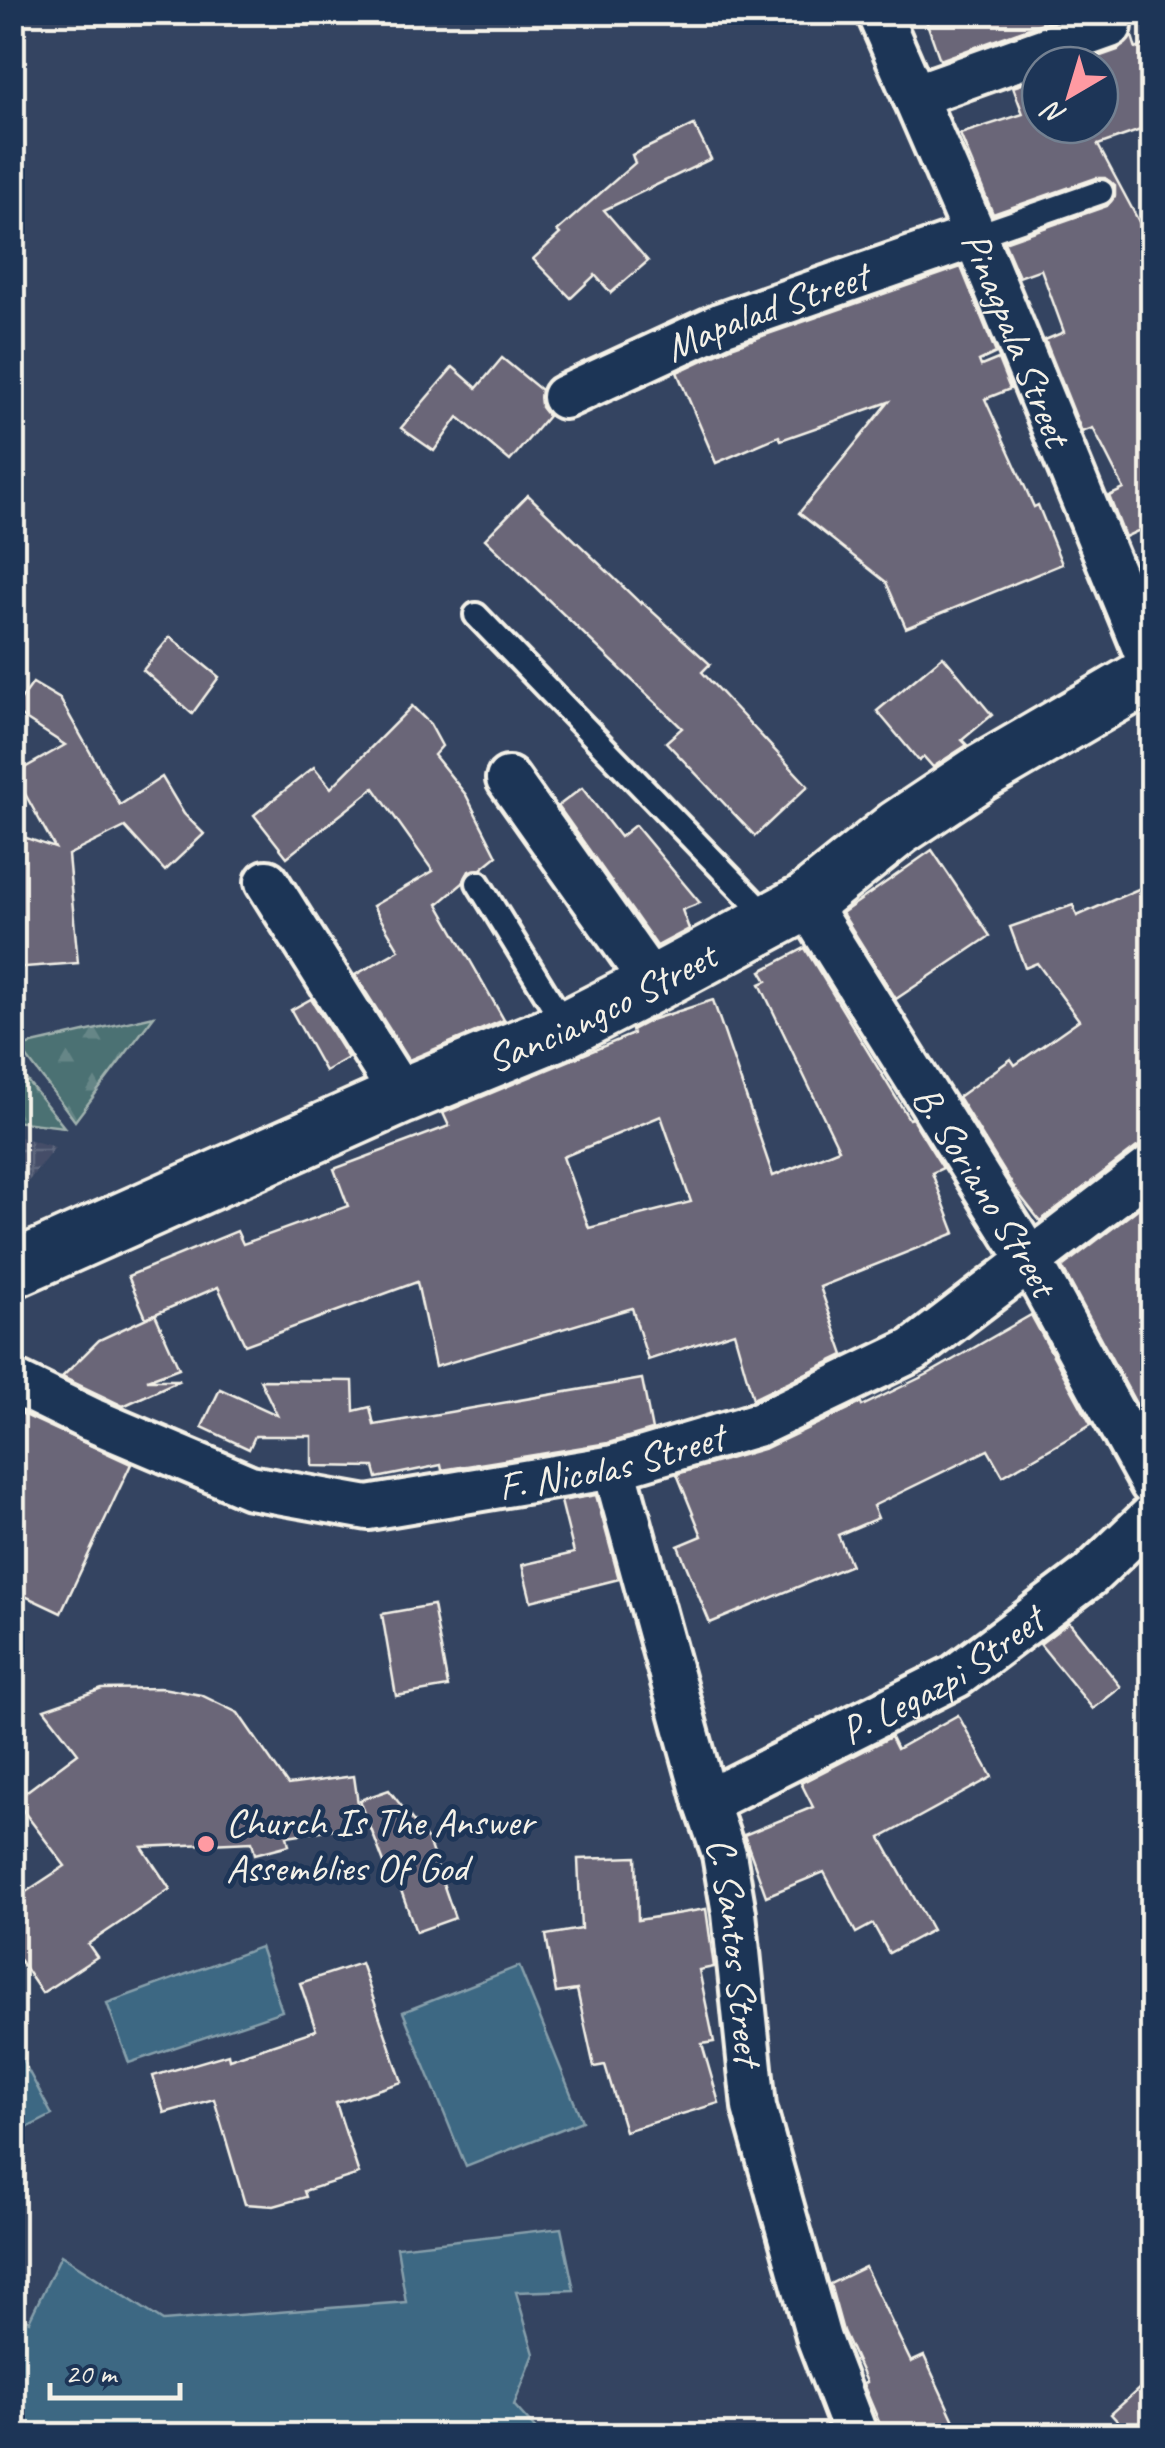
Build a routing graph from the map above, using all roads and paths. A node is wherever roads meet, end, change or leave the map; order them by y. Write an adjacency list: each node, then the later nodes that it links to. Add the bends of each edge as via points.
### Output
1 (878, 12): 3 (street, Pinagpala Street)
2 (1110, 26): 3 (street)
3 (914, 96): 5 (street, Pinagpala Street)
4 (1101, 192): 5 (lane)
5 (975, 236): 6 (street, Mapalad Street, via 722,324); 8 (street, Pinagpala Street)
6 (564, 396)
7 (476, 615): 12 (lane)
8 (1152, 670): 12 (main road, Sanciangco Street, via 898,828)
9 (508, 779): 13 (street)
10 (266, 882): 15 (street)
11 (478, 883): 14 (lane)
12 (789, 912): 13 (main road, Sanciangco Street); 17 (street, B. Soriano Street)
13 (653, 984): 14 (main road, Sanciangco Street)
14 (567, 1028): 15 (main road, Sanciangco Street)
15 (402, 1096): 18 (main road, Sanciangco Street)
16 (1152, 1167): 17 (street, F. Nicolas Street)
17 (1029, 1259): 20 (street, F. Nicolas Street, via 912,1350 758,1424); 21 (street, B. Soriano Street)
18 (12, 1270)
19 (12, 1381): 20 (street, F. Nicolas Street, via 250,1487 368,1508)
20 (614, 1467): 22 (street, C. Santos Street)
21 (1151, 1488): 22 (street, P. Legazpi Street, via 1090,1576 956,1676)
22 (706, 1802): 23 (street, C. Santos Street, via 734,1913 754,2107 819,2339)
23 (856, 2436)

